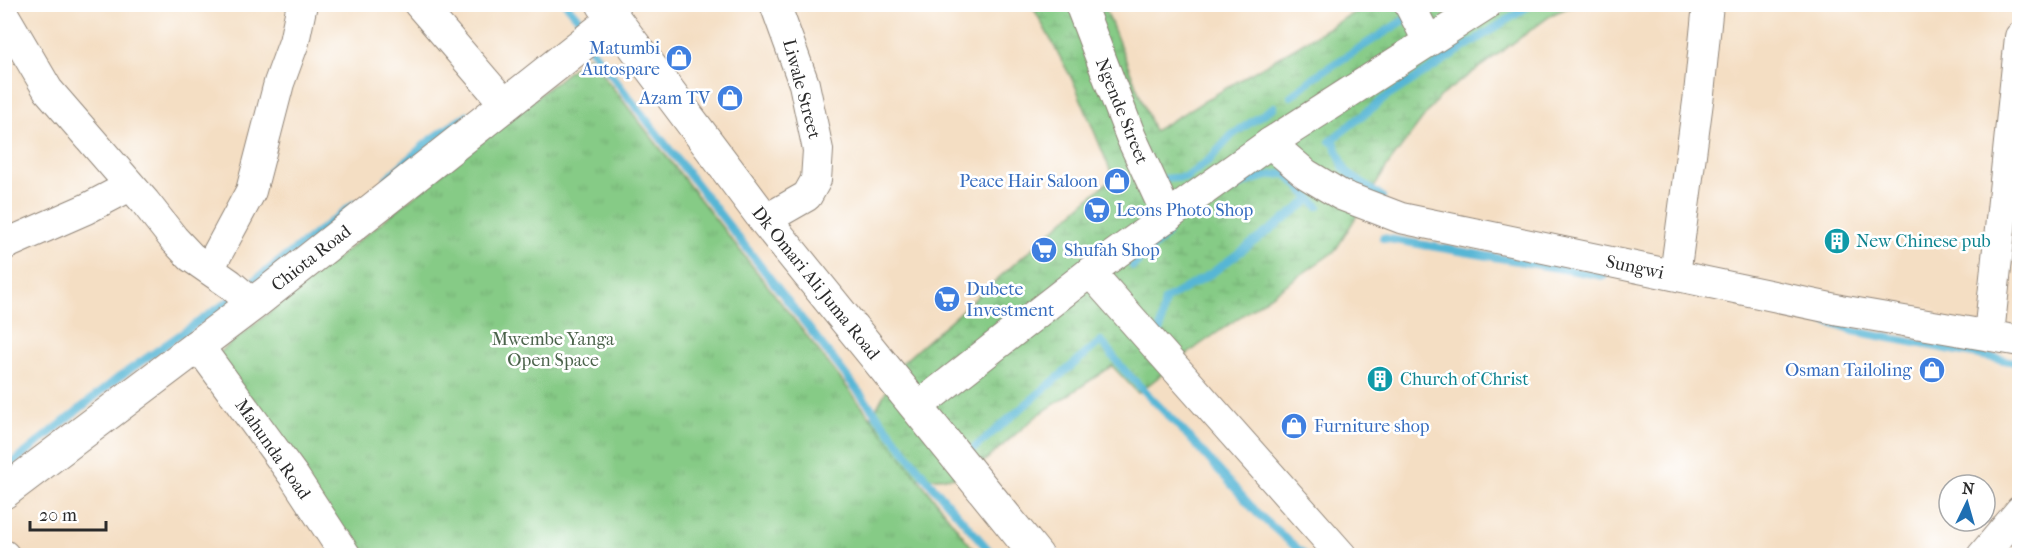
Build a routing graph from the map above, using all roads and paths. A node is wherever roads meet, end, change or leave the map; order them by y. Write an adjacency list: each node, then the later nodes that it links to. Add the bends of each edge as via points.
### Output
1 (302, 4): 21 (street, via 251,191)
2 (419, 4): 13 (street)
3 (776, 4): 17 (street, Liwale Street, via 804,84 818,150 816,180 807,196)
4 (1080, 4): 16 (street, Ngende Street, via 1131,137)
5 (1409, 4): 11 (street)
6 (1487, 4): 11 (street)
7 (1708, 4): 20 (street)
8 (609, 12): 13 (street, Chiota Road); 17 (street, Dk Omari Ali Juma Road)
9 (4, 15): 12 (street)
10 (2019, 37): 22 (street)
11 (1428, 41): 14 (street)
12 (12, 44): 15 (street)
13 (500, 97): 21 (street, Chiota Road)
14 (1270, 143): 16 (street); 20 (street, Sungwi, via 1306,174 1341,195 1401,218)
15 (130, 186): 18 (street); 21 (street, via 191,257)
16 (1168, 217): 19 (street)
17 (765, 220): 25 (street, Dk Omari Ali Juma Road)
18 (4, 245)
19 (1090, 272): 25 (street); 30 (street)
20 (1675, 275): 22 (street, Sungwi, via 1840,310)
21 (234, 288): 24 (street, Chiota Road)
22 (1989, 335): 23 (street, Sungwi)
23 (2019, 341)
24 (197, 344): 26 (street, Chiota Road); 28 (street, Mahunda Road)
25 (916, 408): 29 (street, Dk Omari Ali Juma Road)
26 (4, 492)
27 (2019, 511): 31 (street)
28 (346, 555)
29 (1037, 555)
30 (1342, 555)
31 (1982, 555)

